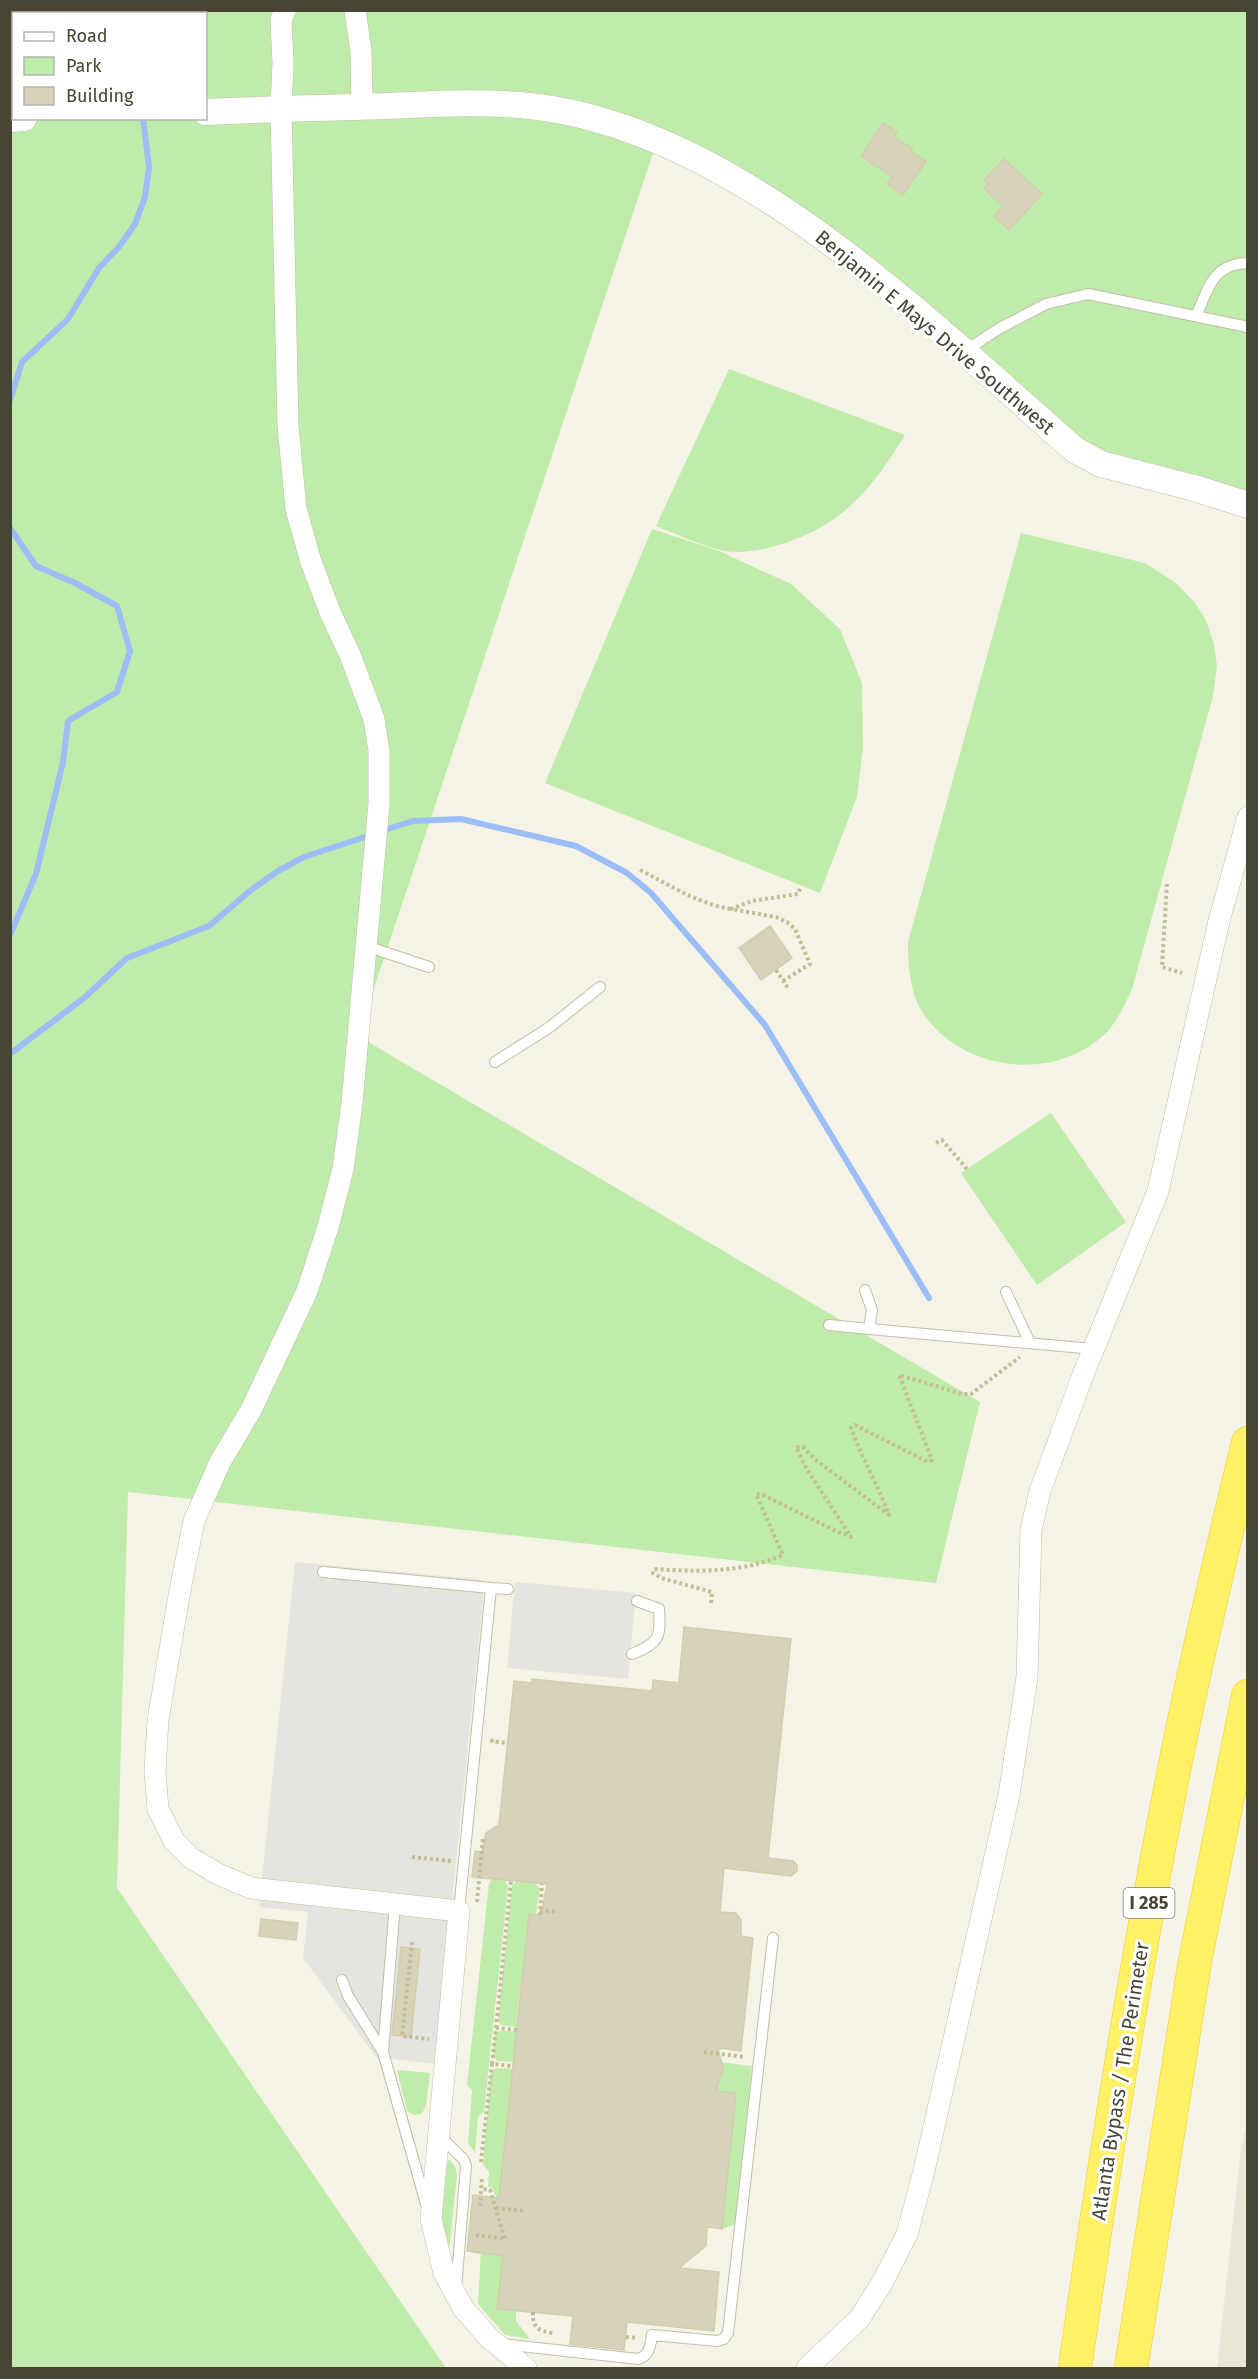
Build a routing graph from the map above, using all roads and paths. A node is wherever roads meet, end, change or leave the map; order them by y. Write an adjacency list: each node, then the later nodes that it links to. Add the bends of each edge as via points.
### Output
1 (285, 10): 4 (street, via 281,20)
2 (355, 10): 3 (street, via 361,51)
3 (362, 106): 4 (street, Benjamin E Mays Drive Southwest); 9 (street, Benjamin E Mays Drive Southwest, via 531,106 639,133 707,164 808,226)
4 (281, 108): 5 (street, Benjamin E Mays Drive Southwest); 16 (street, via 288,426 296,508 311,562 374,719 379,751 379,804)
5 (207, 112)
6 (1248, 263): 7 (lane, via 1230,263 1213,278)
7 (1197, 316): 8 (lane); 9 (lane, via 1088,294 1046,304)
8 (1248, 327)
9 (963, 352): 10 (street, Benjamin E Mays Drive Southwest, via 1075,450 1101,464)
10 (1248, 505)
11 (1248, 817): 31 (street, via 1219,921 1158,1191)
12 (640, 870): 15 (path, via 693,899)
13 (1167, 884): 19 (path, via 1162,967)
14 (801, 886): 15 (path, via 798,894 752,901)
15 (731, 909): 20 (path, via 776,917 795,929 810,964)
16 (366, 946): 17 (lane); 44 (street, via 343,1169 307,1291 194,1521 158,1720 155,1771 158,1809 174,1841 191,1858 218,1874 251,1888)
17 (429, 967)
18 (776, 970): 20 (path)
19 (1182, 973)
20 (783, 981): 22 (path)
21 (600, 987): 23 (lane, via 550,1027)
22 (788, 988)
23 (495, 1062)
24 (936, 1143): 25 (path, via 942,1140)
25 (967, 1169)
26 (865, 1290): 29 (lane, via 872,1310)
27 (1006, 1292): 30 (lane)
28 (829, 1326): 29 (lane)
29 (869, 1329): 30 (lane)
30 (1030, 1343): 31 (lane); 37 (path, via 1030,1348 971,1394 899,1375 932,1460 928,1462 855,1425 851,1428 889,1515 803,1447 796,1448 851,1537 756,1494 783,1555 727,1570 654,1569 653,1573 661,1578 712,1592)
31 (1094, 1348): 74 (street, via 1040,1491 1031,1530 1027,1677 1009,1796 910,2223 882,2283 860,2318)
32 (1248, 1443): 75 (highway, Atlanta Bypass / The Perimeter / I 285, via 1173,1777 1134,1993)
33 (323, 1572): 34 (lane)
34 (491, 1588): 35 (lane); 45 (lane)
35 (508, 1589)
36 (637, 1601): 38 (lane, via 659,1609 661,1631 651,1647)
37 (711, 1603)
38 (632, 1654)
39 (1248, 1696): 76 (highway, I 285, via 1195,1961)
40 (412, 1857): 41 (path)
41 (451, 1861)
42 (511, 1881): 50 (path)
43 (542, 1884): 46 (path, via 540,1912)
44 (395, 1904): 45 (street); 53 (lane)
45 (459, 1911): 58 (street)
46 (557, 1912)
47 (773, 1938): 55 (lane)
48 (412, 1942): 52 (path, via 402,2036)
49 (342, 1980): 53 (lane)
50 (496, 2028): 51 (path); 56 (path)
51 (517, 2030)
52 (433, 2039)
53 (384, 2052): 65 (lane)
54 (704, 2052): 55 (path)
55 (760, 2059): 72 (lane, via 728,2333 724,2339 652,2335 649,2351 638,2359)
56 (492, 2064): 57 (path); 60 (path)
57 (513, 2066)
58 (439, 2134): 65 (street); 69 (lane, via 466,2166)
59 (475, 2160): 60 (path)
60 (480, 2168): 61 (path)
61 (482, 2189): 62 (path, via 490,2190); 64 (path)
62 (496, 2208): 63 (path); 67 (path, via 505,2239)
63 (526, 2211)
64 (479, 2212)
65 (430, 2219): 69 (street, via 444,2273)
66 (477, 2224): 67 (path)
67 (476, 2235): 68 (path)
68 (475, 2246)
69 (456, 2295): 72 (street)
70 (533, 2312): 71 (path, via 535,2327)
71 (562, 2334)
72 (495, 2343): 73 (street)
73 (526, 2368)
74 (807, 2368)
75 (1075, 2368)
76 (1131, 2368)

